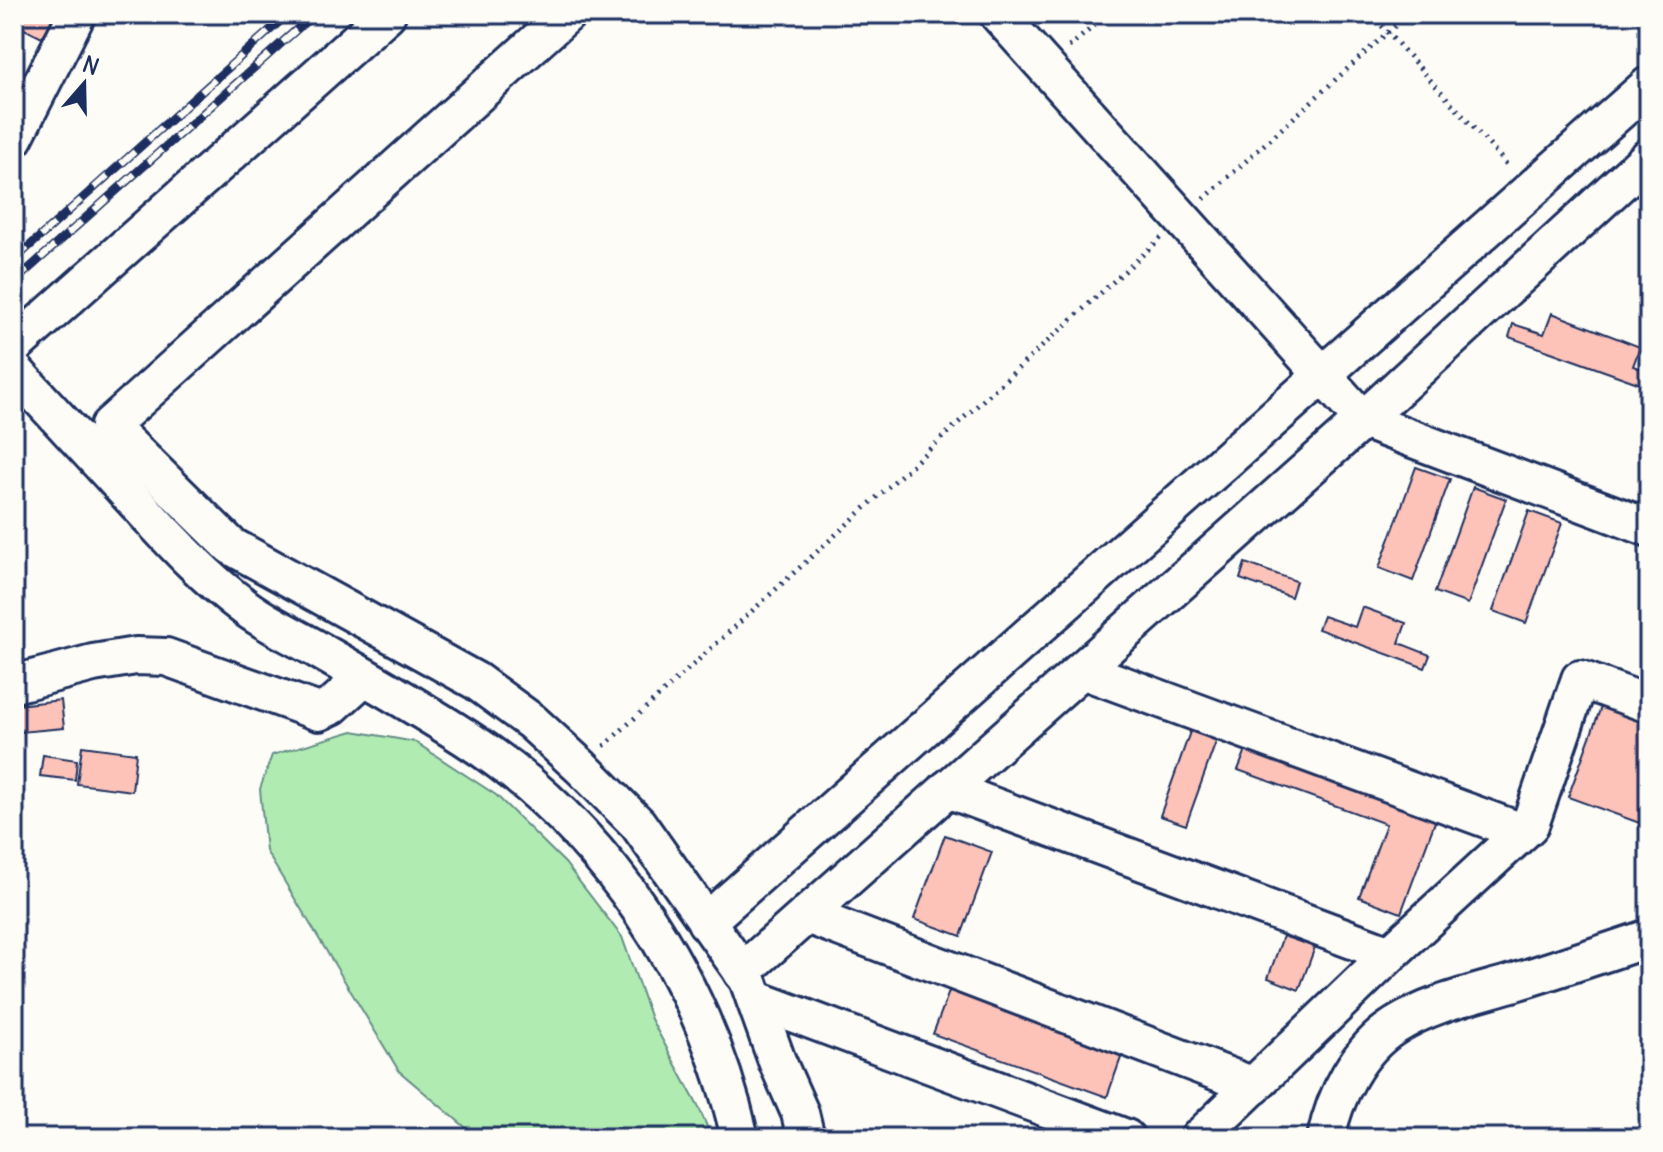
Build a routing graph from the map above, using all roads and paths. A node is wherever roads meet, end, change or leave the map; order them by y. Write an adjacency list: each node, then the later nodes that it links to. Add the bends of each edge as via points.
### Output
1 (77, 14): 11 (street)
2 (387, 14): 15 (street)
3 (567, 14): 19 (street)
4 (998, 14): 14 (street)
5 (1108, 14): 9 (path)
6 (1371, 14): 8 (path)
7 (1408, 14): 8 (path)
8 (1387, 32): 13 (path); 14 (path)
9 (1066, 50)
10 (1649, 85): 13 (street)
11 (14, 138)
12 (1647, 162): 18 (street)
13 (1531, 191): 17 (street)
14 (1182, 219): 17 (street); 25 (path)
15 (14, 346)
16 (14, 370): 19 (street)
17 (1322, 376): 18 (street); 29 (street)
18 (1363, 420): 20 (street); 21 (street)
19 (97, 437): 22 (street, via 202,574 249,611); 25 (street, via 231,546 476,681)
20 (1649, 528)
21 (1082, 670): 26 (street); 27 (street)
22 (364, 677): 23 (street, via 319,712 166,657 93,663); 34 (street, via 468,739 526,782 624,885 686,985)
23 (14, 684)
24 (1649, 704): 27 (street, via 1580,679 1530,825)
25 (581, 767): 29 (street, via 638,824)
26 (947, 789): 28 (street); 31 (street)
27 (1522, 832): 31 (street)
28 (807, 915): 32 (street); 33 (street)
29 (706, 922): 32 (street)
30 (1649, 938): 38 (street, via 1442,1004 1394,1026 1365,1052 1345,1083)
31 (1390, 954): 33 (street)
32 (749, 986): 35 (street); 36 (street)
33 (1254, 1086): 37 (street)
34 (740, 1138)
35 (806, 1138)
36 (1126, 1138)
37 (1199, 1138)
38 (1326, 1138)

